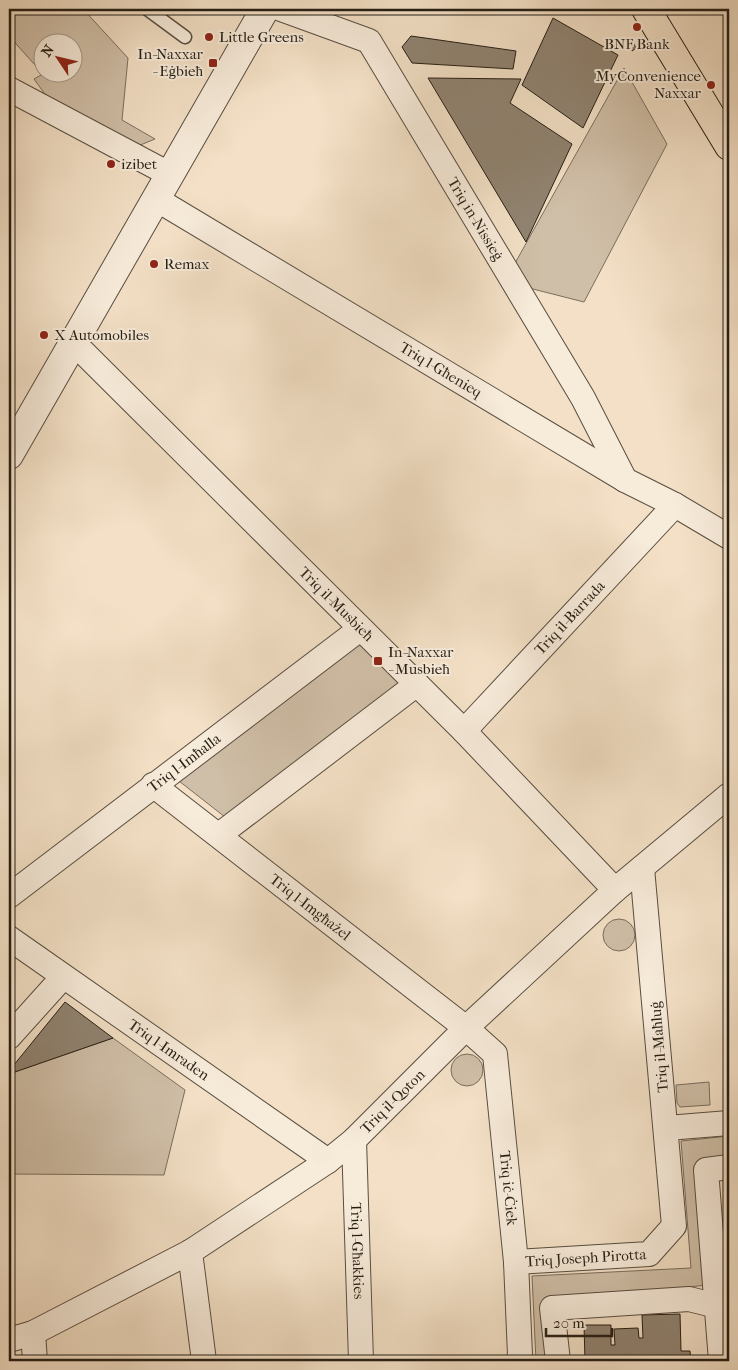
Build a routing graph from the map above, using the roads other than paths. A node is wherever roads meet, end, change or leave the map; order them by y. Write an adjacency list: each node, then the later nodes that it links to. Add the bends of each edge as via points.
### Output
1 (147, 9): 5 (lane)
2 (266, 9): 8 (street)
3 (281, 9): 12 (street, Triq in-Nissieġ, via 370,41 583,398)
4 (646, 9): 7 (main road)
5 (185, 37)
6 (9, 89): 8 (street)
7 (729, 146)
8 (169, 174): 9 (street)
9 (156, 198): 10 (street); 12 (street, Triq l-Għenieq)
10 (74, 343): 11 (street); 15 (street, Triq il-Musbieħ)
11 (9, 455)
12 (625, 480): 13 (street, Triq l-Għenieq)
13 (675, 505): 14 (street, Triq l-Għenieq); 17 (street, Triq il-Barrada)
14 (729, 537)
15 (360, 629): 16 (street, Triq il-Musbieħ); 18 (street, Triq l-Imħalla)
16 (417, 684): 17 (street, Triq il-Musbieħ); 20 (street)
17 (464, 731): 22 (street, Triq il-Musbieħ)
18 (153, 786): 20 (street, Triq l-Imgħażel); 23 (street, Triq l-Imħalla)
19 (729, 795): 21 (street, Triq il-Qoton)
20 (219, 834): 26 (street, Triq l-Imgħażel)
21 (642, 868): 22 (street, Triq il-Qoton); 29 (street, Triq il-Maħluġ)
22 (615, 890): 26 (street, Triq il-Qoton)
23 (9, 896)
24 (9, 938): 25 (street, Triq l-Imraden)
25 (63, 977): 27 (street); 31 (street, Triq l-Imraden)
26 (466, 1028): 30 (street, Triq il-Qoton); 35 (street, Triq iċ-Ċiek, via 495,1054)
27 (9, 1037)
28 (729, 1123): 29 (street)
29 (666, 1128): 33 (street, Triq il-Maħluġ)
30 (354, 1140): 31 (street, Triq il-Qoton); 41 (street, Triq l-Għakkies)
31 (328, 1161): 34 (street, Triq il-Qoton)
32 (729, 1167): 36 (street, via 706,1170)
33 (674, 1226): 35 (street, Triq Joseph Pirotta, via 649,1254)
34 (190, 1252): 37 (street, Triq il-Qoton); 40 (street)
35 (516, 1262): 42 (street, Triq iċ-Ċiek)
36 (723, 1305): 43 (street, via 689,1299 552,1308); 44 (street)
37 (33, 1333): 38 (street, Triq il-Qoton); 39 (street)
38 (9, 1340)
39 (35, 1361)
40 (204, 1361)
41 (361, 1361)
42 (518, 1361)
43 (558, 1361)
44 (720, 1361)

